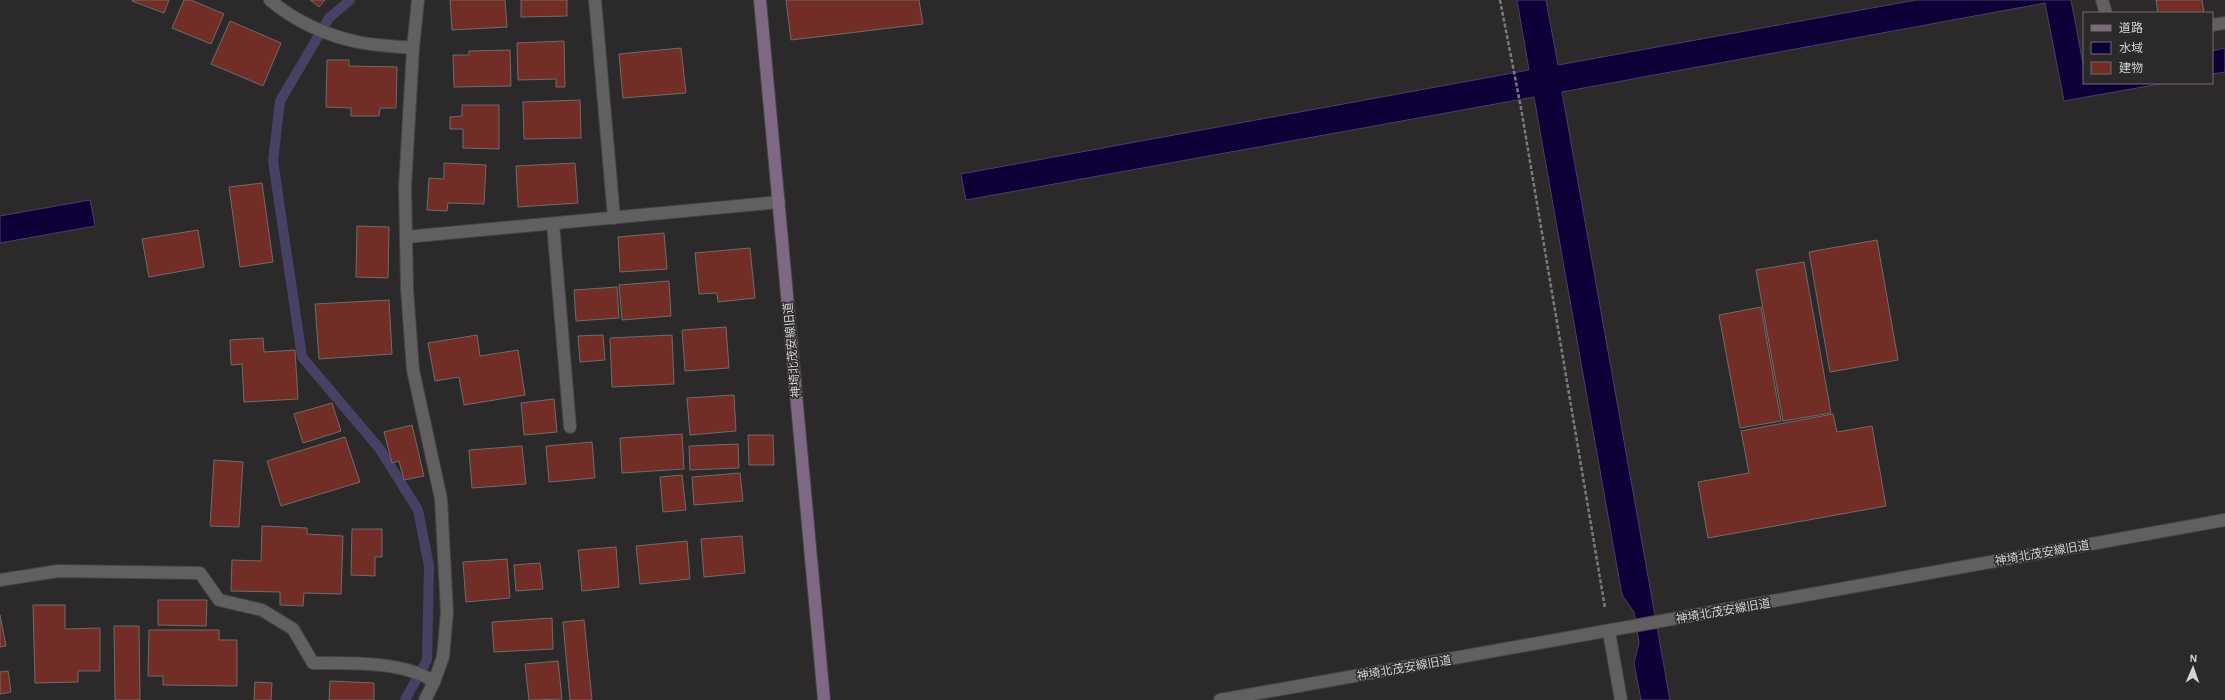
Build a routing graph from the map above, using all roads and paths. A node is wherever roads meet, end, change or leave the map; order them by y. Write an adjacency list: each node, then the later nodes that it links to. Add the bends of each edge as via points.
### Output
1 (270, 0): 10 (street, via 280,9 332,35 358,42)
2 (418, 0): 10 (street)
3 (595, 0): 12 (street)
4 (760, 0): 11 (street, 神埼北茂安線旧道)
5 (1500, 0): 18 (path)
6 (2102, 0): 7 (street)
7 (2106, 12)
8 (2225, 23): 9 (street)
9 (2213, 25)
10 (413, 48): 14 (street, via 405,188)
11 (779, 202): 12 (street); 21 (street, 神埼北茂安線旧道)
12 (614, 218): 13 (street)
13 (553, 224): 14 (street); 15 (street)
14 (406, 237): 19 (street, via 413,370 441,500 444,544 446,612 443,657)
15 (570, 427)
16 (2225, 520): 18 (street, 神埼北茂安線旧道)
17 (0, 580): 19 (street, via 58,571 200,573 219,600 262,610 293,629 313,663 372,664)
18 (1609, 632): 22 (street, 神埼北茂安線旧道); 23 (street)
19 (430, 679): 20 (street)
20 (425, 700)
21 (824, 700)
22 (1220, 700)
23 (1621, 700)

